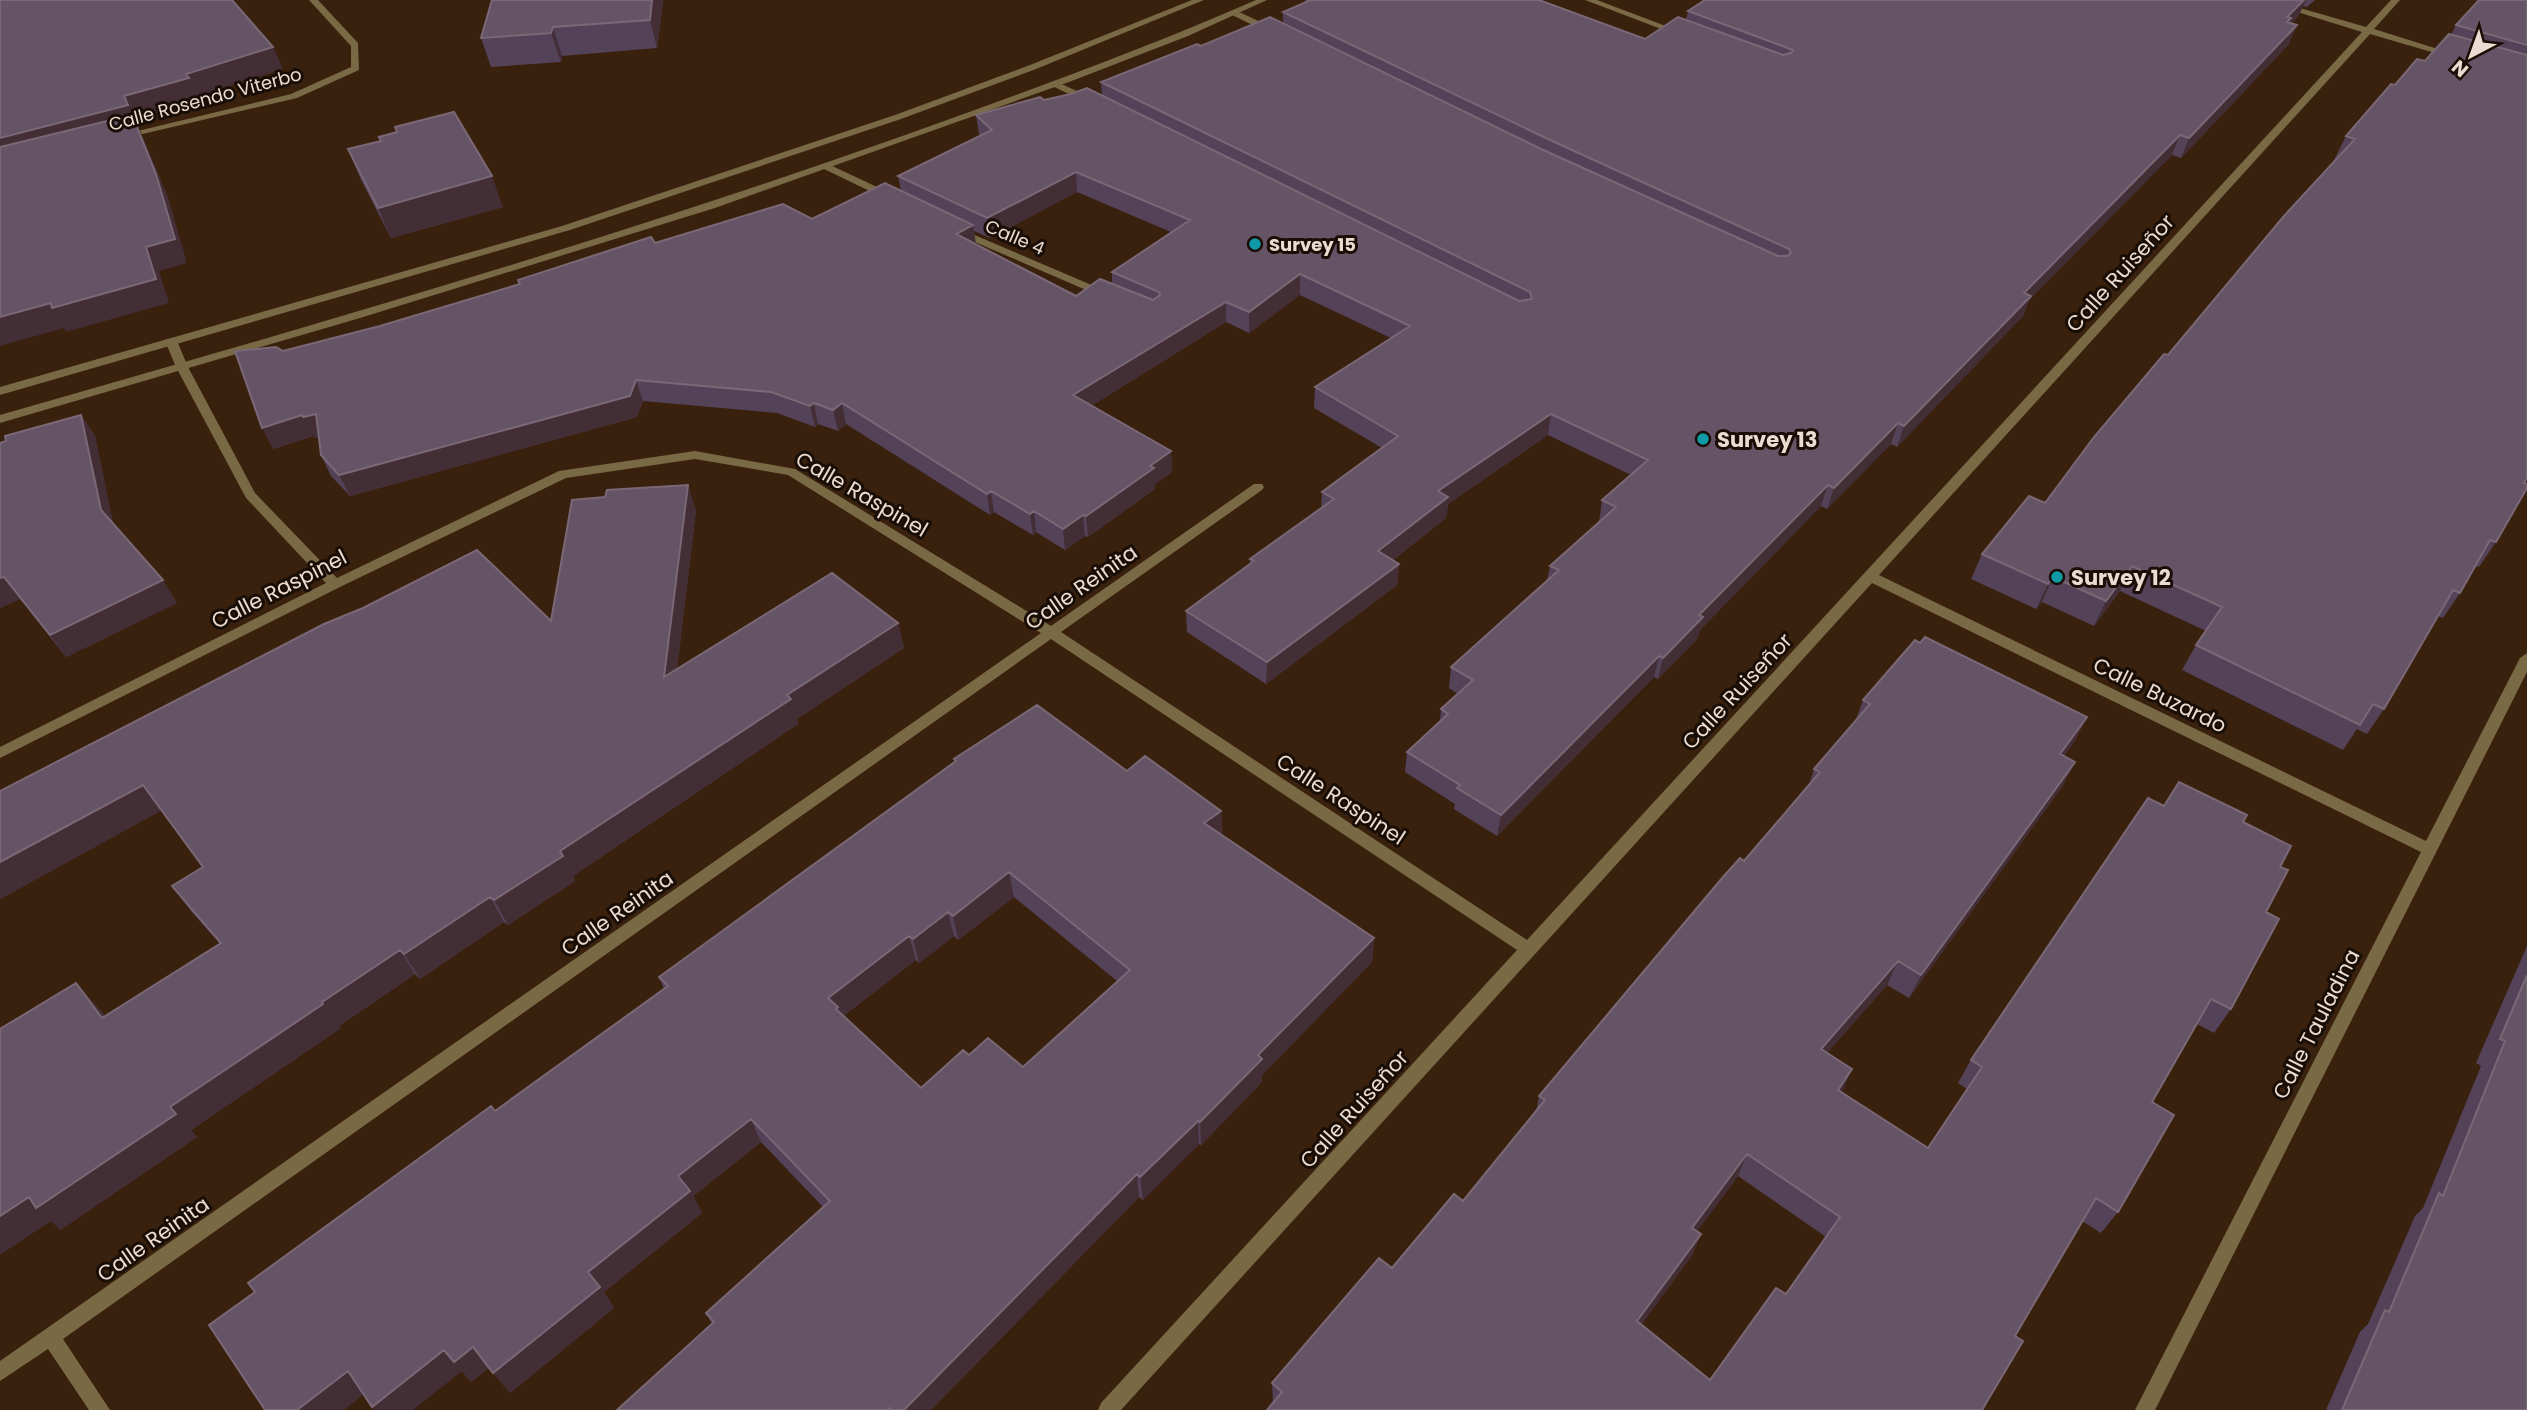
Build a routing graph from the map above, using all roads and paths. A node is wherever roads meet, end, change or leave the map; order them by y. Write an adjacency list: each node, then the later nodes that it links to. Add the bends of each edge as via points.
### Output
1 (313, 0): 14 (street, Calle Rosendo Viterbo, via 355,45 356,68 294,96)
2 (1200, 0): 19 (street, via 898,117 566,228)
3 (1263, 0): 7 (street)
4 (1589, 0): 10 (street)
5 (2263, 0): 8 (street)
6 (2396, 0): 8 (street, Calle Ruiseñor)
7 (1236, 13): 9 (street); 12 (street)
8 (2369, 31): 11 (street); 24 (street, Calle Ruiseñor)
9 (1285, 37)
10 (1692, 37)
11 (2461, 58)
12 (1055, 84): 13 (street); 15 (street)
13 (1104, 108)
14 (107, 142)
15 (828, 167): 16 (street); 20 (street, via 402,303)
16 (901, 203)
17 (950, 226): 18 (street, Calle 4)
18 (1114, 298)
19 (171, 341): 20 (street); 21 (street)
20 (182, 367): 22 (street); 25 (street, via 250,495)
21 (0, 391)
22 (0, 419)
23 (1258, 486): 26 (street, Calle Reinita)
24 (1871, 577): 29 (street, Calle Buzardo); 30 (street, Calle Ruiseñor)
25 (335, 584): 26 (street, Calle Raspinel, via 563,474 695,455 791,472); 28 (street, Calle Raspinel)
26 (1052, 633): 30 (street, Calle Raspinel); 31 (street, Calle Reinita)
27 (2527, 658): 29 (street, Calle Tauladina)
28 (0, 753)
29 (2430, 850): 35 (street, Calle Tauladina)
30 (1528, 949): 34 (street, Calle Ruiseñor)
31 (51, 1337): 32 (street, Calle Reinita); 33 (street)
32 (0, 1372)
33 (100, 1410)
34 (1108, 1410)
35 (2145, 1410)

